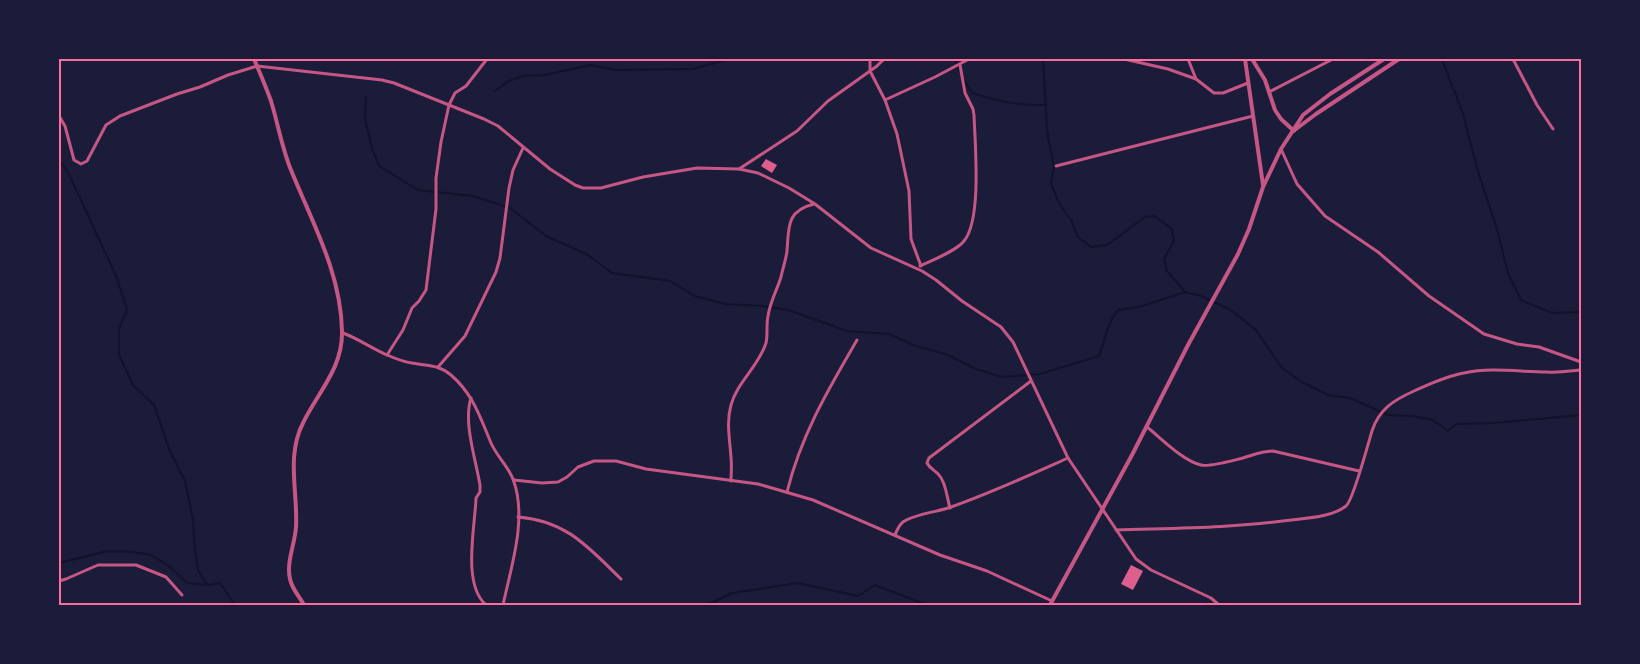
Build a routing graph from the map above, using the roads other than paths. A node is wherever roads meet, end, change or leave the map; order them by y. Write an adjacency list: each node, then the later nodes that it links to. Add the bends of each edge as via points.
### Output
1 (254, 59): 15 (street)
2 (487, 59): 21 (street, via 466,86 455,93)
3 (870, 59): 16 (street)
4 (884, 59): 16 (street)
5 (969, 59): 14 (street)
6 (1124, 59): 17 (street)
7 (1188, 59): 17 (street)
8 (1245, 59): 18 (street)
9 (1252, 59): 19 (street, via 1265,80)
10 (1333, 59): 19 (street)
11 (1384, 59): 25 (street, via 1303,115)
12 (1399, 59): 25 (street)
13 (1513, 59): 24 (street)
14 (960, 65): 20 (street); 32 (street, via 965,93 974,115 975,206 964,241)
15 (257, 66): 21 (street, via 382,80); 22 (street, via 120,116 106,125 87,161 80,164 74,160); 34 (street, via 290,168 324,246 341,308)
16 (870, 71): 20 (street); 29 (street, via 828,102 797,132)
17 (1196, 79): 18 (street, via 1214,93 1223,93)
18 (1248, 83): 23 (street)
19 (1268, 93): 25 (street, via 1278,114)
20 (885, 100): 32 (street, via 897,134 910,191 910,230)
21 (449, 105): 26 (street, via 498,126); 36 (street, via 436,178 435,224 426,290 412,308)
22 (59, 116)
23 (1253, 116): 28 (street); 30 (street)
24 (1553, 129)
25 (1294, 131): 27 (street)
26 (523, 148): 29 (street, via 575,186 591,189 684,169); 38 (street, via 509,188 496,272 465,336)
27 (1281, 149): 30 (street); 37 (street, via 1297,184 1325,216 1378,252 1429,296 1484,334 1539,347)
28 (1056, 166)
29 (739, 169): 31 (street, via 771,178)
30 (1263, 187): 42 (street, via 1250,229)
31 (815, 204): 33 (street, via 871,248); 46 (street, via 802,207 792,217 784,262 767,319 766,342 731,403 728,421)
32 (920, 266): 33 (street)
33 (922, 271): 40 (street, via 1001,327)
34 (342, 333): 36 (street); 59 (street, via 329,382 302,423 293,463 296,528 288,567 294,590)
35 (857, 340): 47 (street, via 803,440)
36 (387, 355): 38 (street, via 413,364)
37 (1581, 362)
38 (438, 367): 41 (street)
39 (1581, 370): 44 (street, via 1464,372 1438,380 1390,403 1380,413)
40 (1031, 381): 43 (street); 48 (street, via 929,458 927,463 939,474)
41 (471, 398): 45 (street, via 492,445); 60 (street, via 467,409 468,424 480,485 476,498 472,562 479,599)
42 (1147, 427): 44 (street, via 1192,462 1202,466 1273,451); 49 (street)
43 (1068, 458): 48 (street); 49 (street)
44 (1359, 471): 51 (street, via 1347,505 1318,516 1234,526)
45 (514, 480): 46 (street, via 558,482 578,467 594,461); 50 (street, via 519,497)
46 (731, 481): 47 (street)
47 (787, 492): 52 (street, via 814,500)
48 (950, 508): 52 (street, via 903,522)
49 (1103, 509): 51 (street); 58 (street)
50 (518, 517): 54 (street, via 556,525 583,542); 61 (street, via 516,552)
51 (1116, 530): 62 (street, via 1136,559 1151,570 1211,598)
52 (895, 535): 58 (street, via 987,571)
53 (66, 579): 55 (street); 56 (street); 57 (street, via 98,565 136,565 166,577)
54 (621, 579)
55 (59, 581)
56 (59, 585)
57 (182, 595)
58 (1051, 603)
59 (304, 605)
60 (486, 605)
61 (504, 605)
62 (1219, 605)

